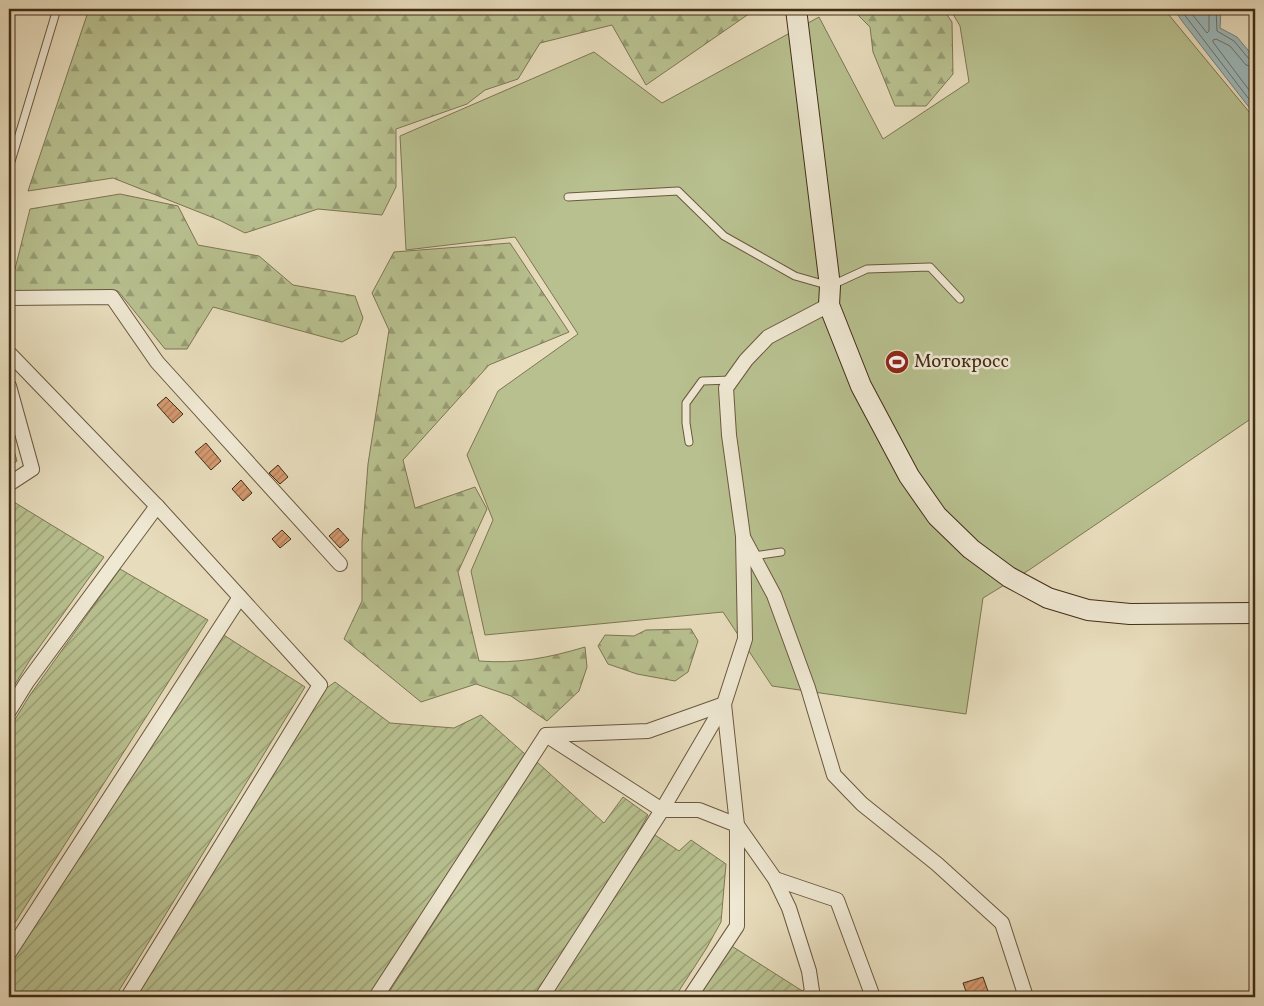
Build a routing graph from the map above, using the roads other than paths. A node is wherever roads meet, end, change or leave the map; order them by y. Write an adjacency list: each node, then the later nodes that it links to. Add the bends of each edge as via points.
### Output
1 (57, 9): 3 (lane)
2 (796, 9): 5 (street)
3 (9, 168)
4 (568, 197): 5 (lane, via 678,191 724,236)
5 (830, 295): 7 (lane, via 867,269 930,267); 9 (street, via 768,337); 19 (street, via 861,386 909,476 937,516 971,549 1048,598 1088,610 1130,614)
6 (9, 298): 17 (street, via 112,297 157,362)
7 (960, 299)
8 (9, 353): 13 (street)
9 (732, 380): 11 (lane, via 702,381 686,403); 14 (street, via 726,388 729,435)
10 (9, 386): 12 (street, via 32,469)
11 (689, 442)
12 (9, 484)
13 (157, 506): 18 (street); 21 (street)
14 (743, 536): 16 (street); 20 (street, via 745,639)
15 (781, 552): 16 (lane)
16 (753, 556): 33 (street, via 774,595 808,688 834,775 862,804 937,864 1002,923)
17 (340, 564)
18 (240, 597): 26 (street); 27 (street, via 320,685)
19 (1255, 613)
20 (724, 704): 22 (street, via 648,731); 23 (street); 24 (street)
21 (9, 711)
22 (546, 734): 23 (street); 28 (street)
23 (662, 810): 24 (street, via 699,810); 29 (street)
24 (737, 825): 25 (street); 30 (street, via 737,926)
25 (775, 879): 31 (street, via 809,971 812,991); 32 (street, via 836,900)
26 (9, 953)
27 (128, 997)
28 (376, 997)
29 (542, 997)
30 (690, 997)
31 (808, 997)
32 (873, 997)
33 (1026, 997)

